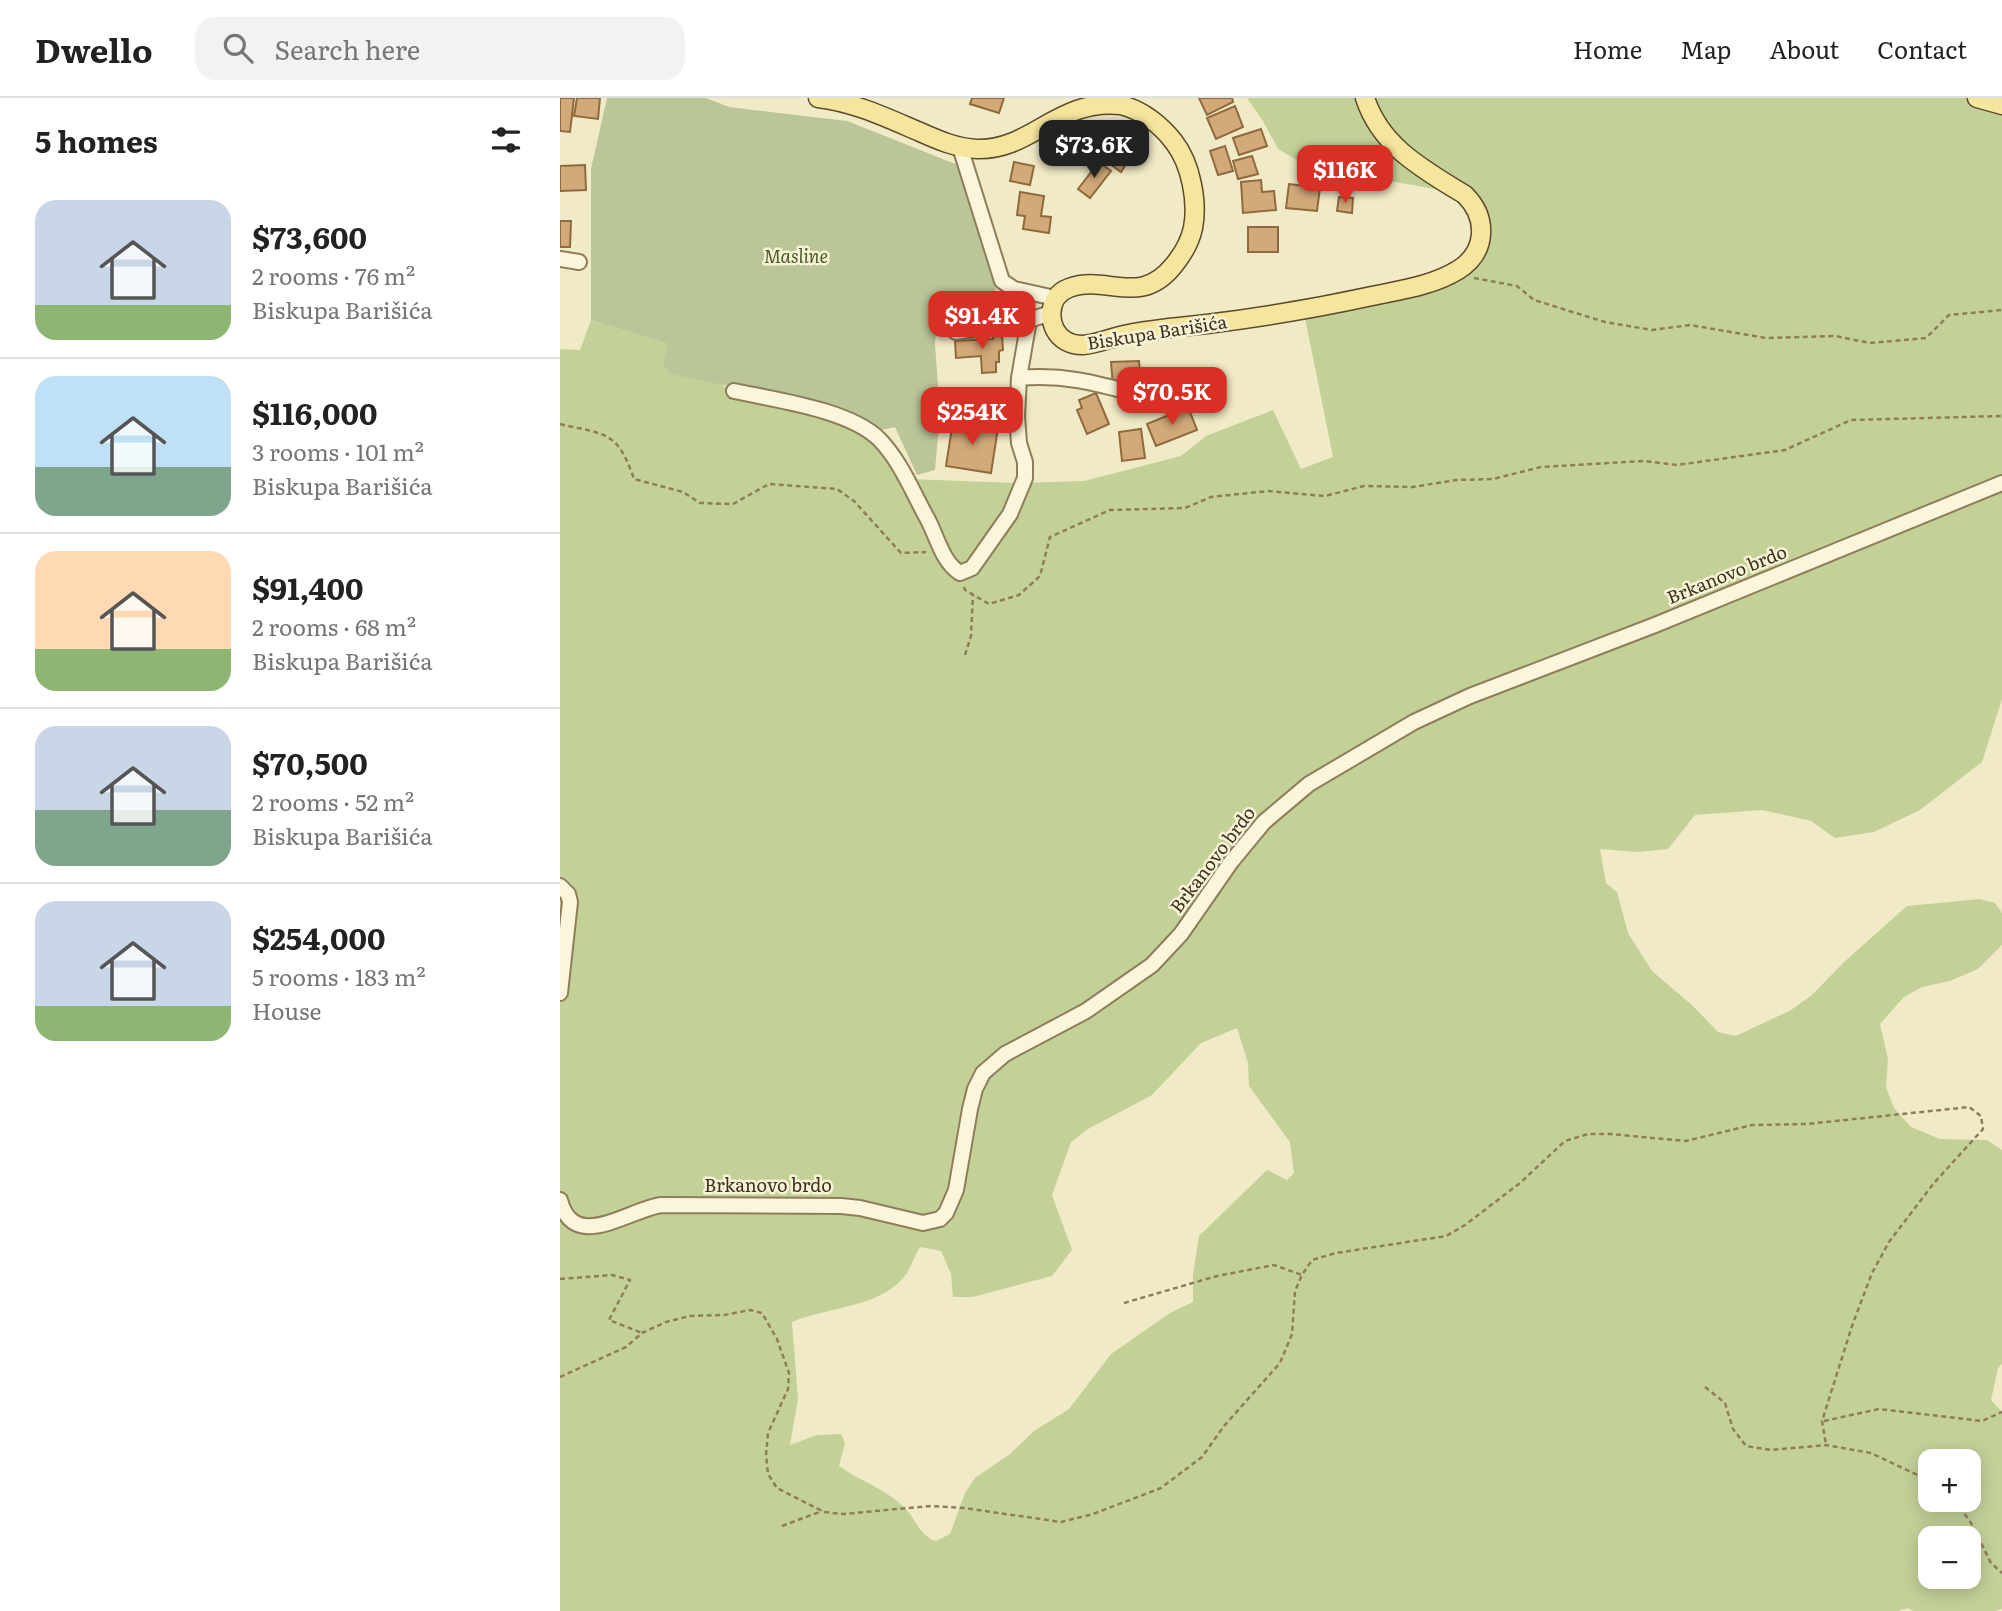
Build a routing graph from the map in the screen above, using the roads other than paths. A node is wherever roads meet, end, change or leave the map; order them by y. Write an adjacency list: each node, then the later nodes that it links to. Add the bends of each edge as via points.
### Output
1 (818, 98): 6 (main road, via 851,105)
2 (1365, 98): 9 (main road, Biskupa Barišića, via 1394,147 1465,195 1477,211 1481,241 1457,270 1416,287 1335,304 1080,345 1057,334)
3 (1978, 98): 5 (main road)
4 (1094, 100): 6 (main road, via 999,146); 9 (main road, via 1142,114 1171,138 1191,185 1194,225 1177,262 1155,282 1133,288 1077,286 1061,292)
5 (2002, 105)
6 (960, 147): 9 (street, via 1002,281)
7 (560, 258): 8 (street)
8 (579, 262)
9 (1053, 306): 10 (street)
10 (1028, 320): 11 (street); 12 (street)
11 (956, 332)
12 (1019, 378): 14 (street, via 1062,377); 15 (street)
13 (734, 391): 15 (street, via 825,412 869,430 893,456 949,564 960,573 972,568 1019,496 1025,462)
14 (1140, 395)
15 (1017, 412): 16 (street)
16 (954, 415)
17 (2002, 482): 20 (street, Brkanovo brdo, via 1656,625 1470,696 1414,722 1309,783 1264,822 1181,934 1152,965 1086,1011 1005,1054 984,1073 970,1109 956,1191 940,1219 923,1223 841,1206 661,1205 592,1226 566,1216)
18 (560, 886): 19 (street, via 570,902)
19 (560, 993)
20 (560, 1200)

